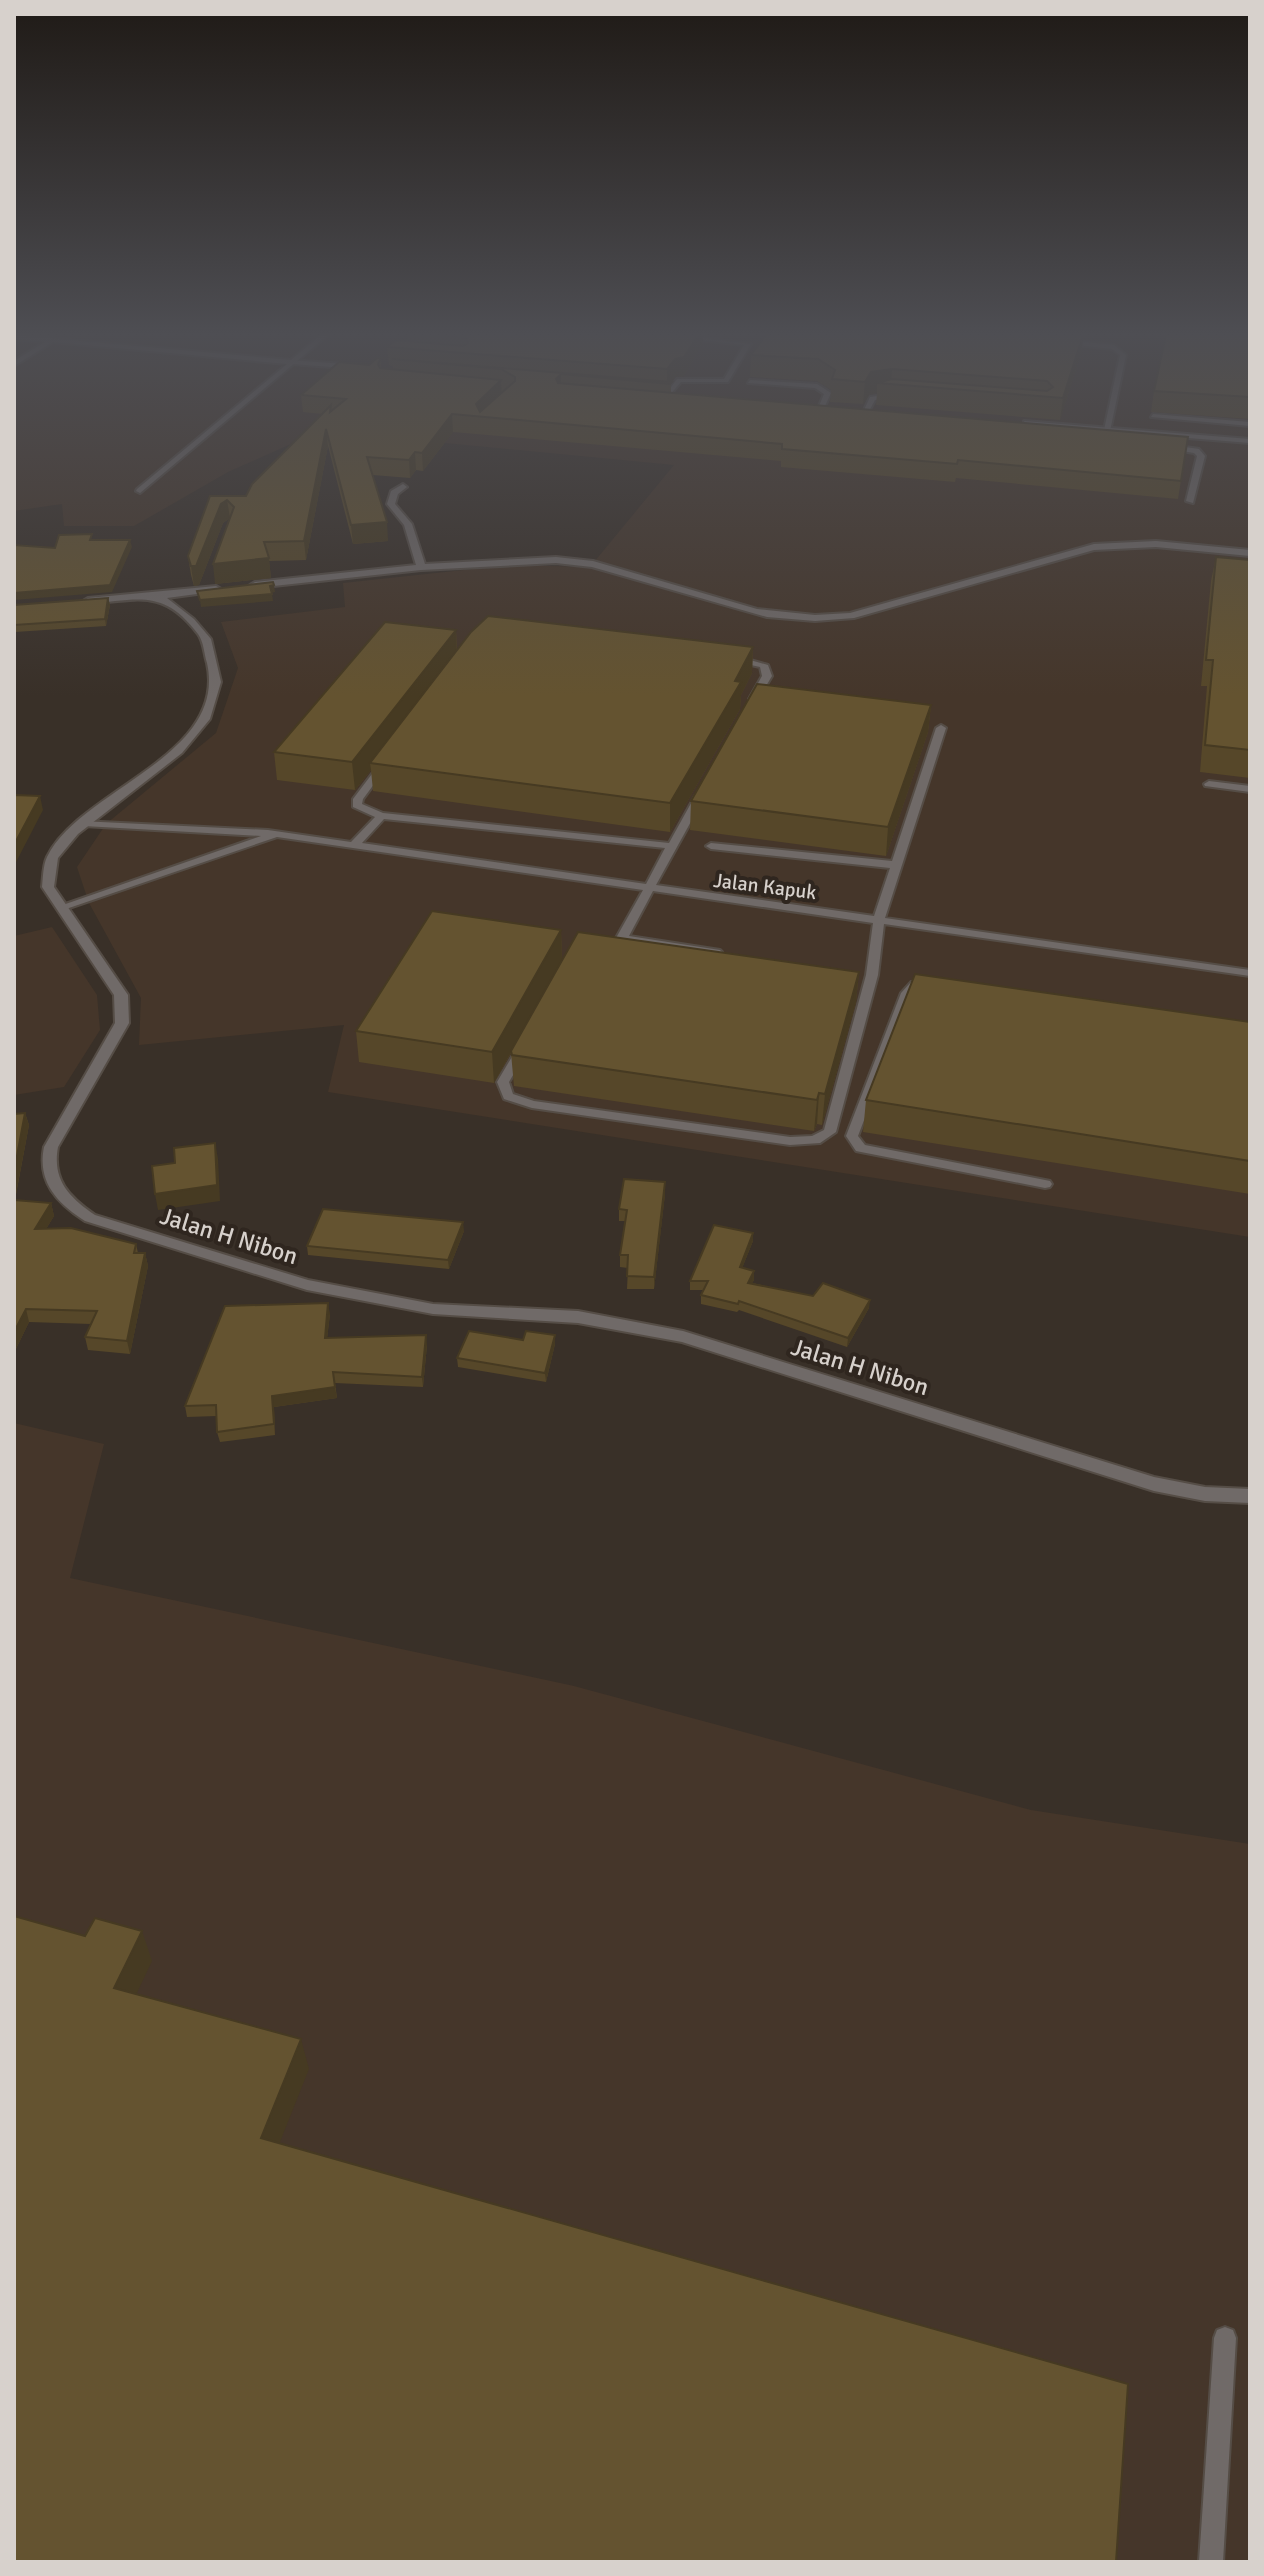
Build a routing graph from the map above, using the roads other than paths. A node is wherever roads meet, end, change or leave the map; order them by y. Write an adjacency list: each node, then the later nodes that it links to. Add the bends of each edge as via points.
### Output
1 (182, 455): 4 (lane)
2 (1199, 455): 5 (lane)
3 (403, 487): 7 (street, via 391,504 408,524)
4 (140, 491)
5 (1190, 501)
6 (1250, 553): 7 (street, via 1156,544 1094,547 851,616 824,618 755,612 583,562)
7 (421, 567): 9 (street)
8 (210, 577): 11 (street)
9 (236, 587)
10 (220, 589): 11 (street)
11 (205, 590): 12 (street)
12 (156, 596): 13 (street); 22 (street, Jalan H Nibon, via 204,634 216,668 217,691 206,715 179,748)
13 (82, 602)
14 (731, 658): 15 (lane, via 764,665 767,676)
15 (745, 716)
16 (941, 728): 27 (lane)
17 (385, 763): 21 (lane, via 357,805)
18 (1209, 784): 19 (lane)
19 (1250, 789)
20 (701, 794): 25 (lane)
21 (381, 816): 24 (lane); 25 (lane)
22 (84, 823): 23 (lane, Jalan Kapuk); 29 (street, Jalan H Nibon, via 55,850 45,874)
23 (276, 834): 24 (lane, Jalan Kapuk); 29 (lane, Jalan Kapuk)
24 (355, 844): 28 (lane, Jalan Kapuk)
25 (672, 846): 28 (lane)
26 (711, 846): 27 (lane)
27 (896, 865): 30 (lane)
28 (650, 889): 30 (lane, Jalan Kapuk); 31 (lane)
29 (62, 907): 40 (street, Jalan H Nibon, via 121,995 123,1009 117,1034 47,1162 61,1197 90,1218 307,1285 433,1309 578,1317 683,1337 1154,1484)
30 (879, 919): 35 (lane, Jalan Kapuk); 36 (lane)
31 (622, 938): 32 (lane); 33 (lane)
32 (606, 939)
33 (731, 954)
34 (856, 972): 36 (lane)
35 (1250, 973)
36 (872, 975): 38 (lane, via 830,1132 815,1140 790,1141 532,1104 508,1096 503,1082)
37 (936, 984): 39 (lane, via 915,984 907,993 852,1136 861,1148)
38 (525, 1043)
39 (1045, 1184)
40 (1250, 1496)
41 (1225, 2338): 42 (lane)
42 (1211, 2562)

